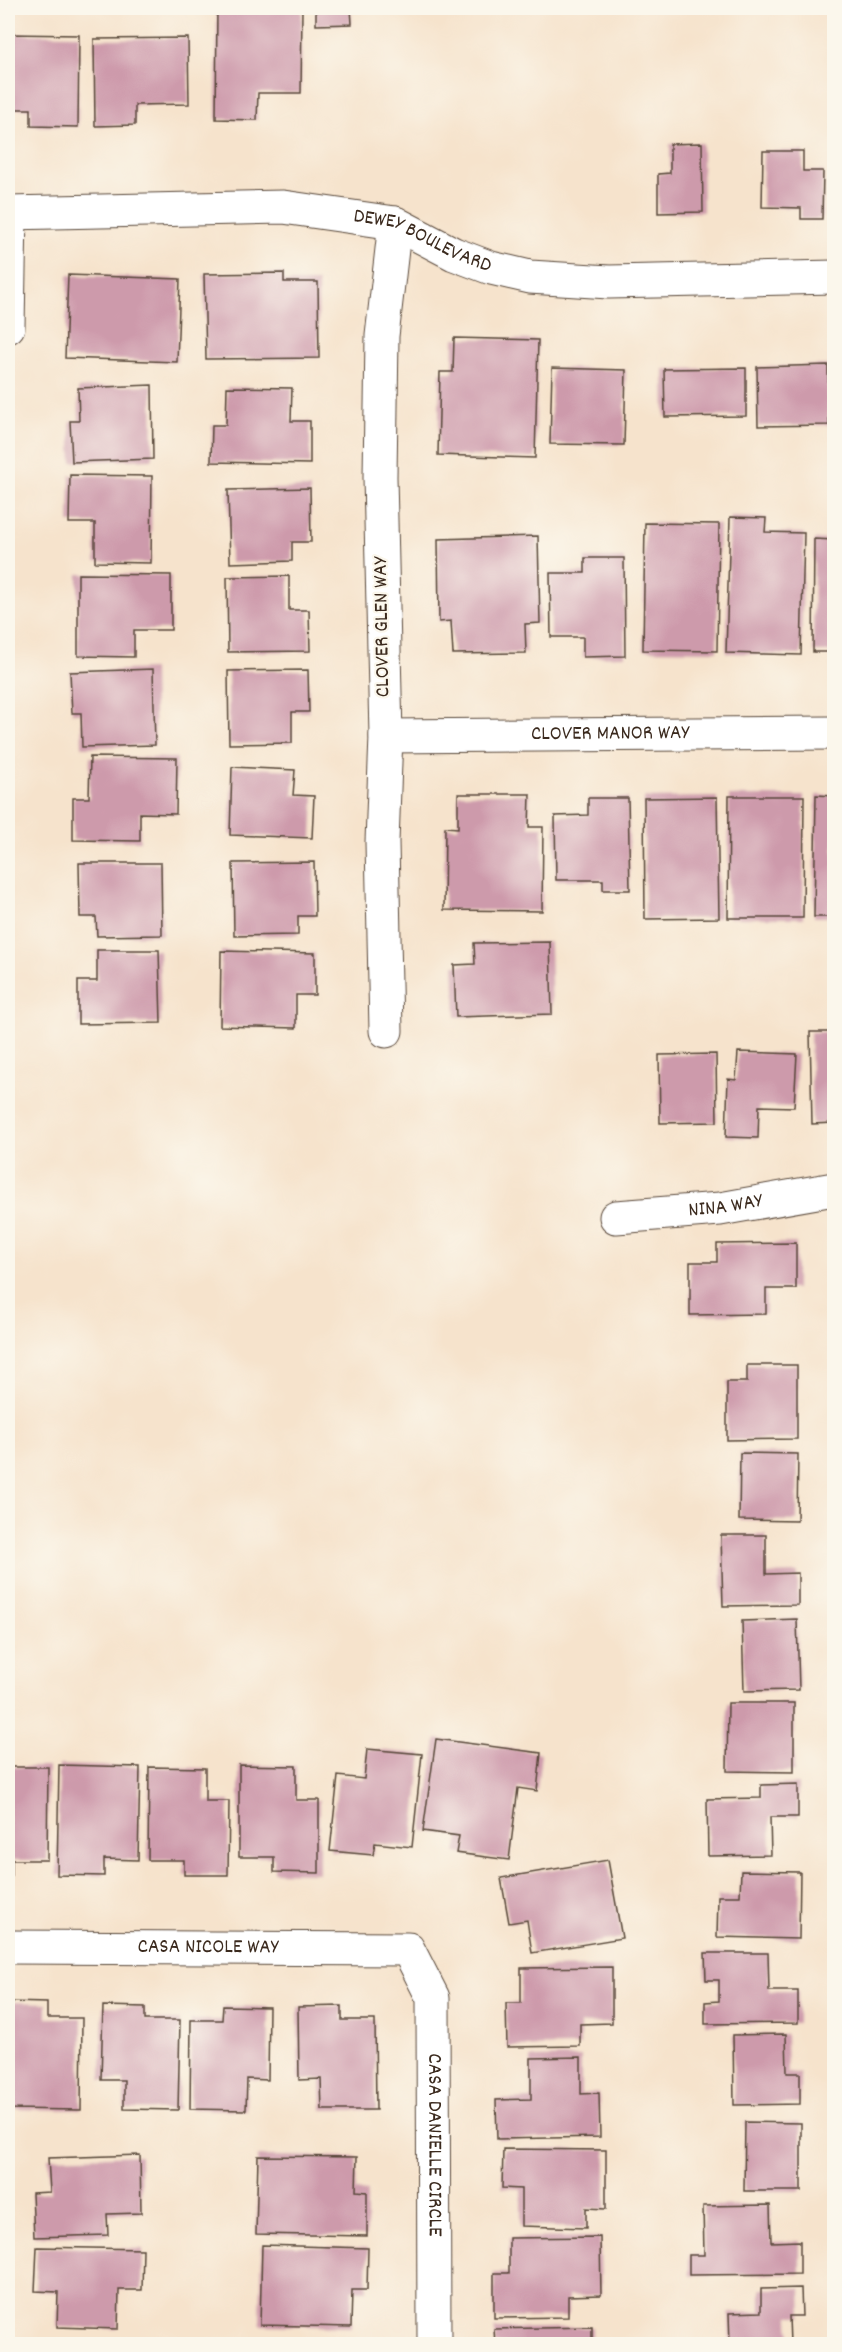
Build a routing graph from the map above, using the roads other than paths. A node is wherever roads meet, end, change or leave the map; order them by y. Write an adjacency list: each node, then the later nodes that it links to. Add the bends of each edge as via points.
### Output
1 (9, 213): 2 (street, DEWEY BOULEVARD, via 283,207); 4 (street)
2 (395, 223): 3 (street, DEWEY BOULEVARD, via 454,254 530,277 609,282); 6 (street, CLOVER GLEN WAY, via 382,336 380,477)
3 (834, 277)
4 (8, 327)
5 (834, 733): 6 (street, CLOVER MANOR WAY)
6 (386, 736): 7 (street, CLOVER GLEN WAY, via 382,842)
7 (386, 1031)
8 (834, 1189): 9 (street, NINA WAY, via 720,1209)
9 (616, 1217)
10 (8, 1947): 11 (street, CASA NICOLE WAY)
11 (408, 1949): 12 (street, CASA DANIELLE CIRCLE, via 433,1998)
12 (434, 2344)

